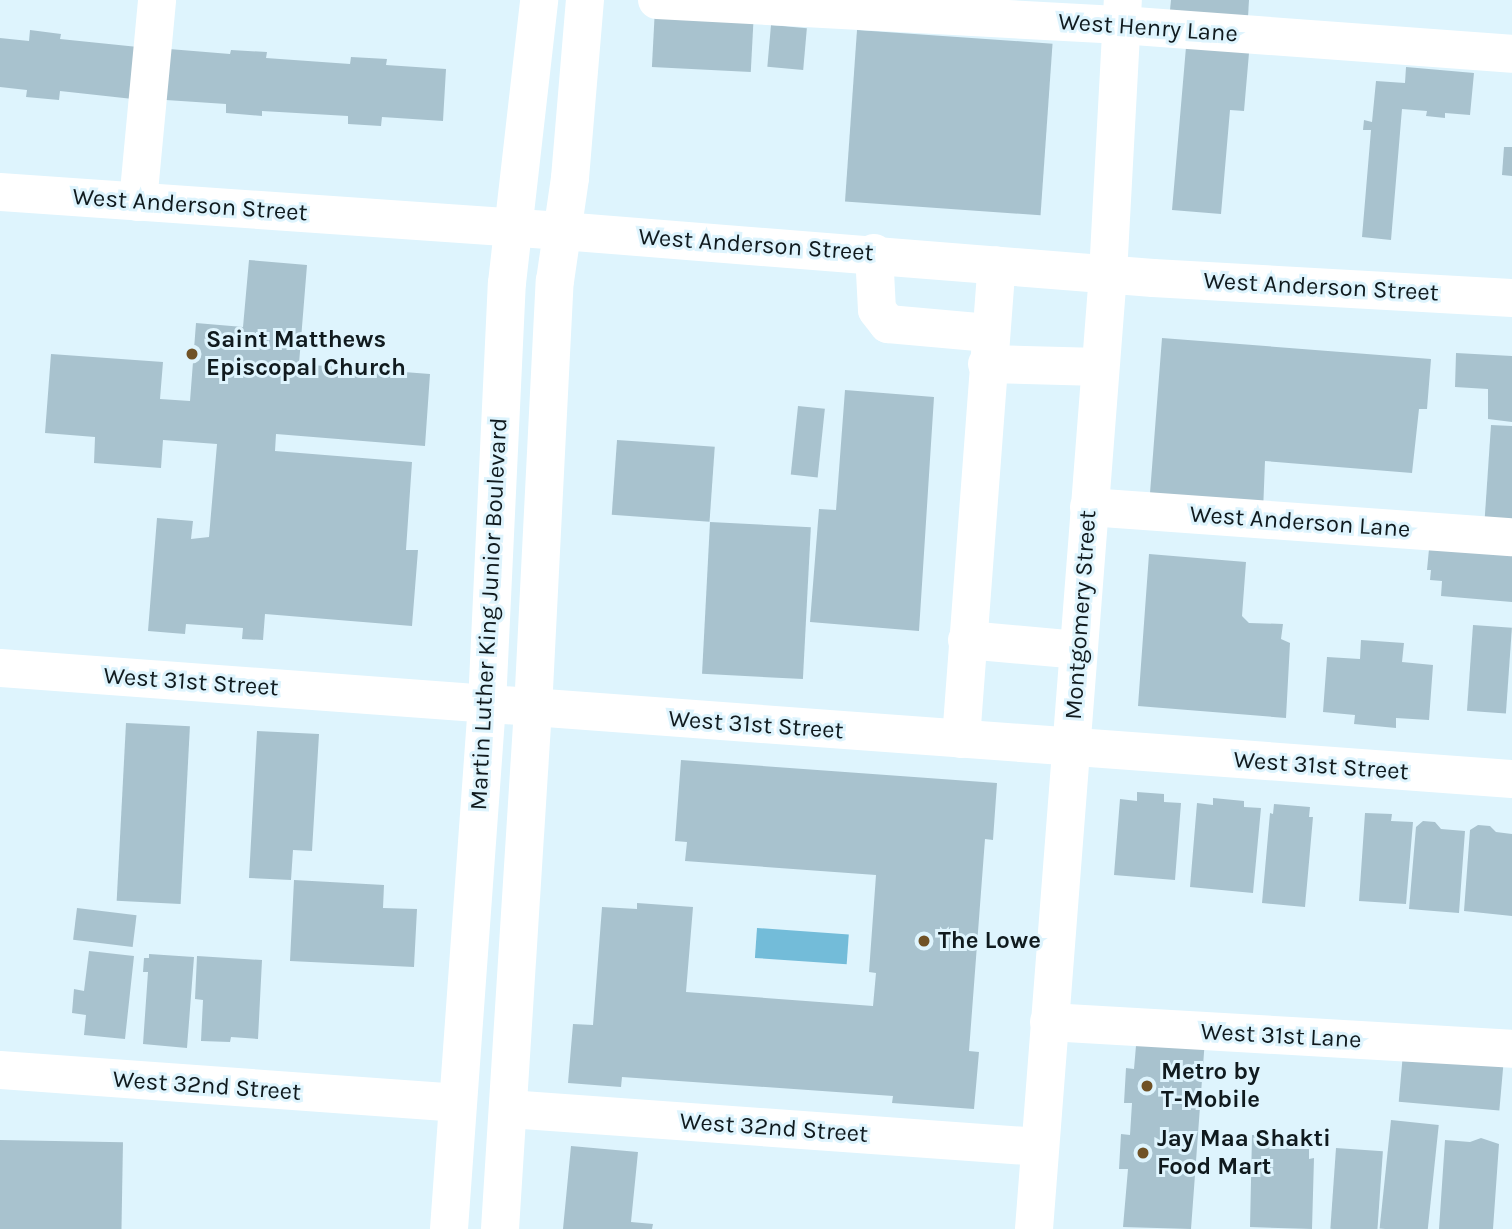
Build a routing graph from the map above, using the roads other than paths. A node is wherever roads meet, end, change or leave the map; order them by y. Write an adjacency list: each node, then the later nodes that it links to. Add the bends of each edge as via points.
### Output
1 (157, 0): 9 (main road)
2 (539, 0): 10 (main road, Martin Luther King Junior Boulevard)
3 (585, 0): 11 (main road, Martin Luther King Junior Boulevard)
4 (657, 0): 5 (main road, West Henry Lane)
5 (993, 9): 6 (main road, West Henry Lane)
6 (1122, 13): 7 (main road, West Henry Lane); 14 (main road, Montgomery Street)
7 (1512, 54)
8 (0, 192): 9 (main road, West Anderson Street)
9 (138, 202): 10 (main road, West Anderson Street)
10 (514, 227): 11 (main road, West Anderson Street); 23 (main road, Martin Luther King Junior Boulevard)
11 (562, 231): 12 (main road, West Anderson Street); 24 (main road, Martin Luther King Junior Boulevard, via 554,292)
12 (874, 253): 13 (main road, West Anderson Street); 16 (main road, via 877,310 888,324)
13 (997, 265): 14 (main road, West Anderson Street); 16 (main road)
14 (1108, 274): 15 (main road, West Anderson Street); 17 (main road, Montgomery Street)
15 (1512, 298)
16 (988, 349): 17 (main road); 20 (main road)
17 (1100, 367): 18 (main road, Montgomery Street)
18 (1089, 507): 19 (main road, West Anderson Lane); 21 (main road, Montgomery Street)
19 (1512, 537)
20 (967, 640): 21 (main road); 25 (main road)
21 (1078, 650): 26 (main road, Montgomery Street)
22 (0, 668): 23 (main road, West 31st Street)
23 (487, 704): 24 (main road, West 31st Street); 31 (main road, Martin Luther King Junior Boulevard)
24 (533, 709): 25 (main road, West 31st Street); 32 (main road, Martin Luther King Junior Boulevard)
25 (961, 739): 26 (main road, West 31st Street)
26 (1070, 748): 27 (main road, West 31st Street); 28 (main road, Montgomery Street)
27 (1512, 779)
28 (1049, 1022): 29 (main road, West 31st Lane); 33 (main road, Montgomery Street)
29 (1512, 1049)
30 (0, 1070): 31 (main road, West 32nd Street)
31 (456, 1103): 34 (main road, Martin Luther King Junior Boulevard)
32 (508, 1110): 33 (main road, West 32nd Street); 35 (main road, Martin Luther King Junior Boulevard)
33 (1040, 1147): 36 (main road, Montgomery Street)
34 (449, 1229)
35 (500, 1229)
36 (1034, 1229)

